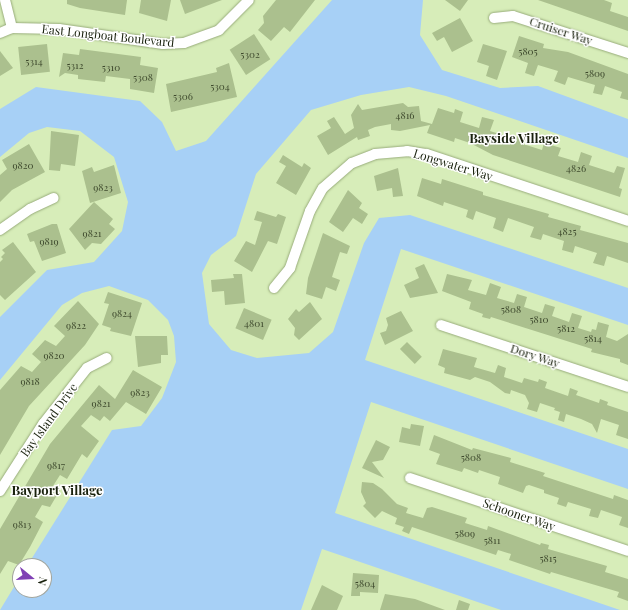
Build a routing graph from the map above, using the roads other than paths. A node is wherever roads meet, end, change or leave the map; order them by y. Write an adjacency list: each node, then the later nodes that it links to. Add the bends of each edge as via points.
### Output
1 (5, 0): 4 (street)
2 (249, 0): 4 (street, East Longboat Boulevard, via 219,30 184,43 163,44 59,29)
3 (494, 18): 6 (street, Cruiser Way, via 513,16)
4 (12, 28): 5 (street, East Longboat Boulevard)
5 (0, 33)
6 (628, 53)
7 (54, 198): 9 (street, via 30,209)
8 (628, 221): 10 (street, Longwater Way, via 427,154 407,151 381,153 352,163 323,188 310,211 290,268)
9 (0, 230)
10 (274, 288)
11 (441, 325): 13 (street, Dory Way)
12 (107, 358): 15 (street, Bay Island Drive, via 87,368 43,424)
13 (628, 387)
14 (410, 478): 16 (street, Schooner Way)
15 (0, 491)
16 (628, 551)

